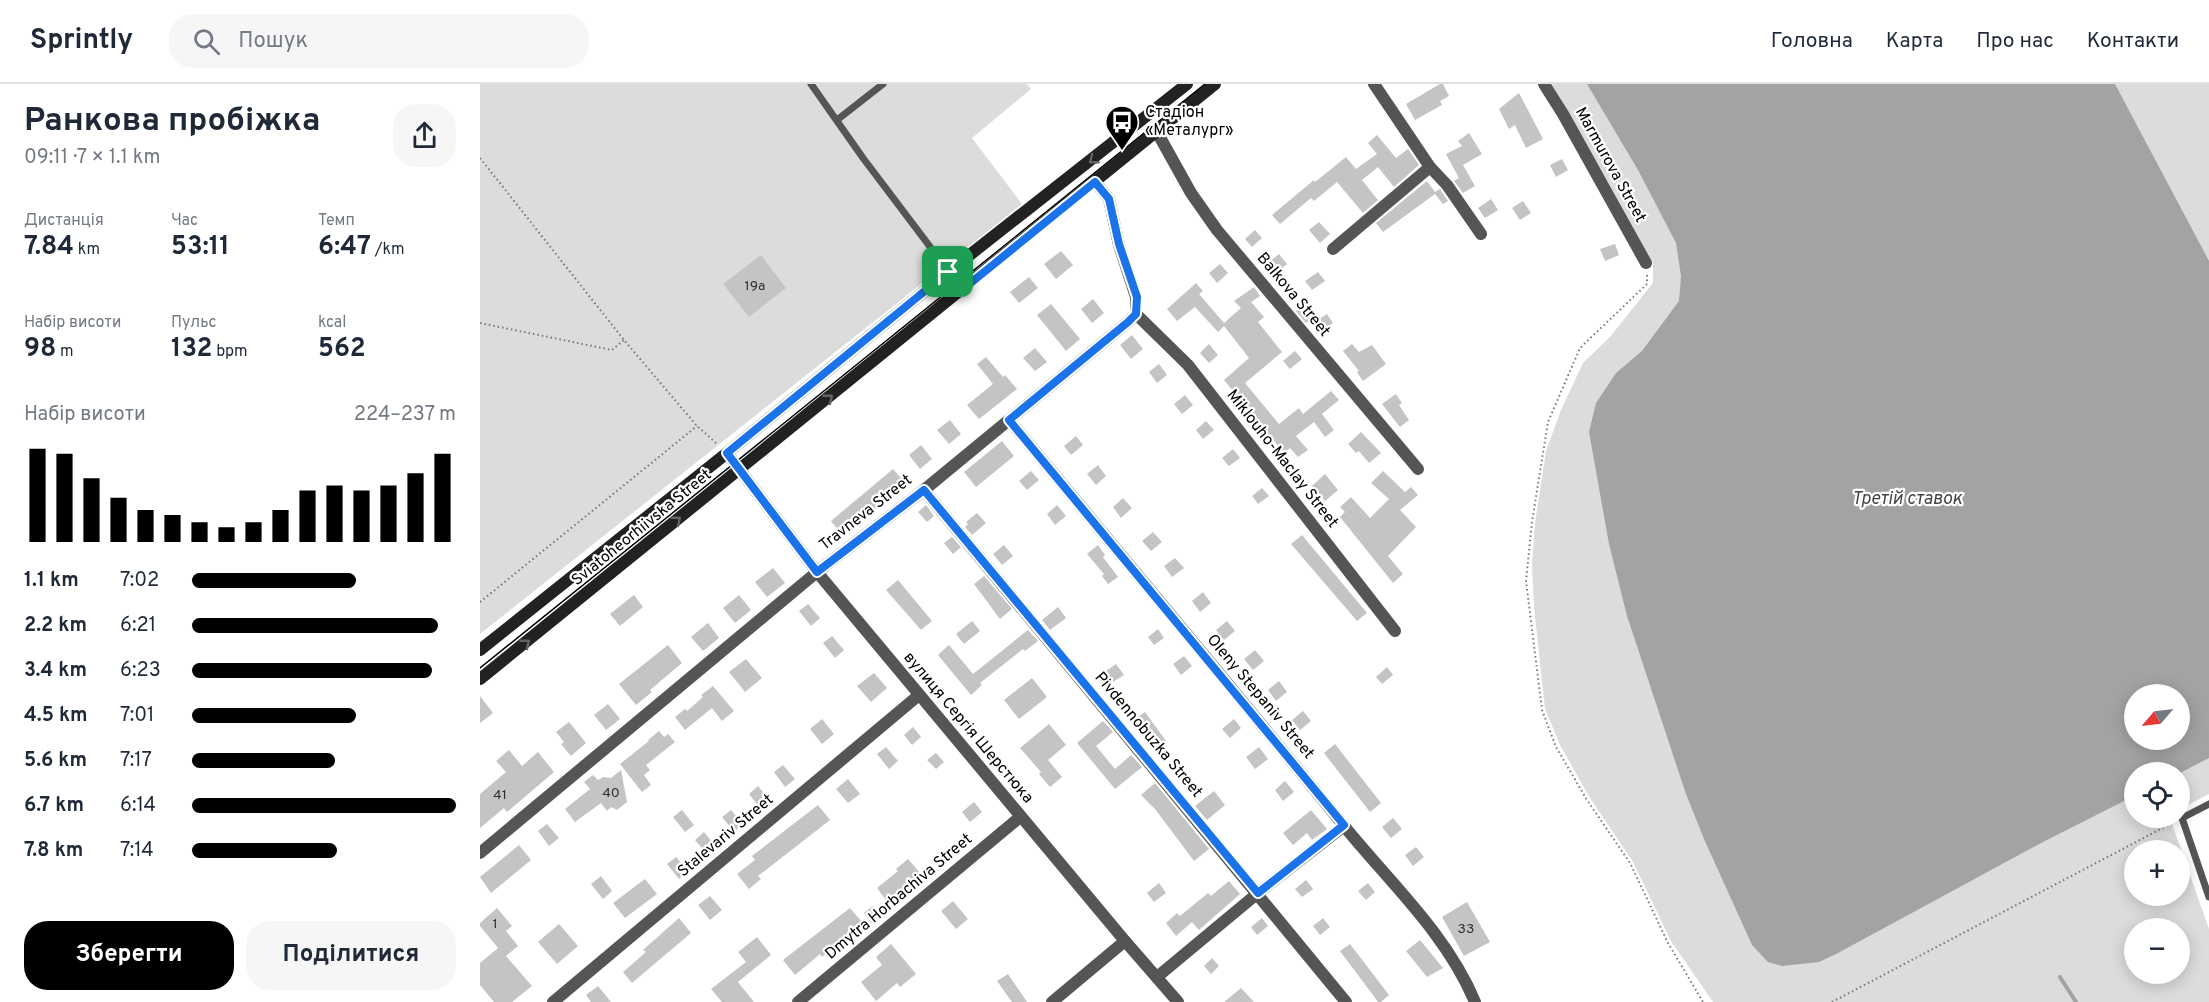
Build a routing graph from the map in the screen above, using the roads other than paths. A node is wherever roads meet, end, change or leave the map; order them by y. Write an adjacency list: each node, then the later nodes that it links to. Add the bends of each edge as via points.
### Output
1 (811, 84): 7 (lane)
2 (883, 84): 7 (lane)
3 (1188, 84): 14 (main road, Sviatoheorhiivska Street, one-way to 14)
4 (1215, 84): 8 (main road, Sviatoheorhiivska Street)
5 (1374, 84): 9 (street)
6 (1544, 84): 13 (street, Marmurova Street)
7 (837, 120): 14 (lane)
8 (1157, 132): 10 (main road, Sviatoheorhiivska Street); 20 (street, Balkova Street, via 1217,230)
9 (1430, 167): 11 (street); 12 (street)
10 (1095, 182): 15 (main road, Sviatoheorhiivska Street); 16 (street, via 1109,199 1137,297)
11 (1481, 234)
12 (1333, 249)
13 (1646, 263)
14 (948, 272): 15 (lane); 18 (main road, Sviatoheorhiivska Street)
15 (962, 290): 19 (main road, Sviatoheorhiivska Street, one-way to 15)
16 (1136, 314): 17 (street, Travneva Street); 23 (street, Miklouho-Maclay Street, via 1188,365)
17 (1009, 420): 21 (street, Travneva Street); 29 (street, Oleny Stepaniv Street)
18 (727, 453): 19 (street, вулиця Сергія Шерстюка); 24 (main road, Sviatoheorhiivska Street)
19 (741, 470): 22 (street, вулиця Сергія Шерстюка); 25 (main road, Sviatoheorhiivska Street, one-way to 19)
20 (1418, 470)
21 (924, 490): 22 (street, Travneva Street); 31 (street, Pivdennobuzka Street)
22 (817, 572): 26 (street, вулиця Сергія Шерстюка); 30 (street, Travneva Street)
23 (1395, 631)
24 (480, 650)
25 (480, 679)
26 (919, 694): 28 (street, вулиця Сергія Шерстюка); 35 (street, Stalevariv Street)
27 (2209, 804): 32 (lane, via 2182,818)
28 (1020, 817): 33 (street, вулиця Сергія Шерстюка); 36 (street, Dmytra Horbachiva Street)
29 (1344, 825): 31 (street); 40 (street, Oleny Stepaniv Street, via 1432,930 1464,976)
30 (480, 853)
31 (1258, 893): 34 (street); 39 (street, Pivdennobuzka Street)
32 (2209, 897)
33 (1125, 941): 34 (street, вулиця Сергія Шерстюка); 37 (street)
34 (1157, 976): 38 (street, вулиця Сергія Шерстюка)
35 (553, 1002)
36 (798, 1002)
37 (1052, 1002)
38 (1178, 1002)
39 (1346, 1002)
40 (1475, 1002)

